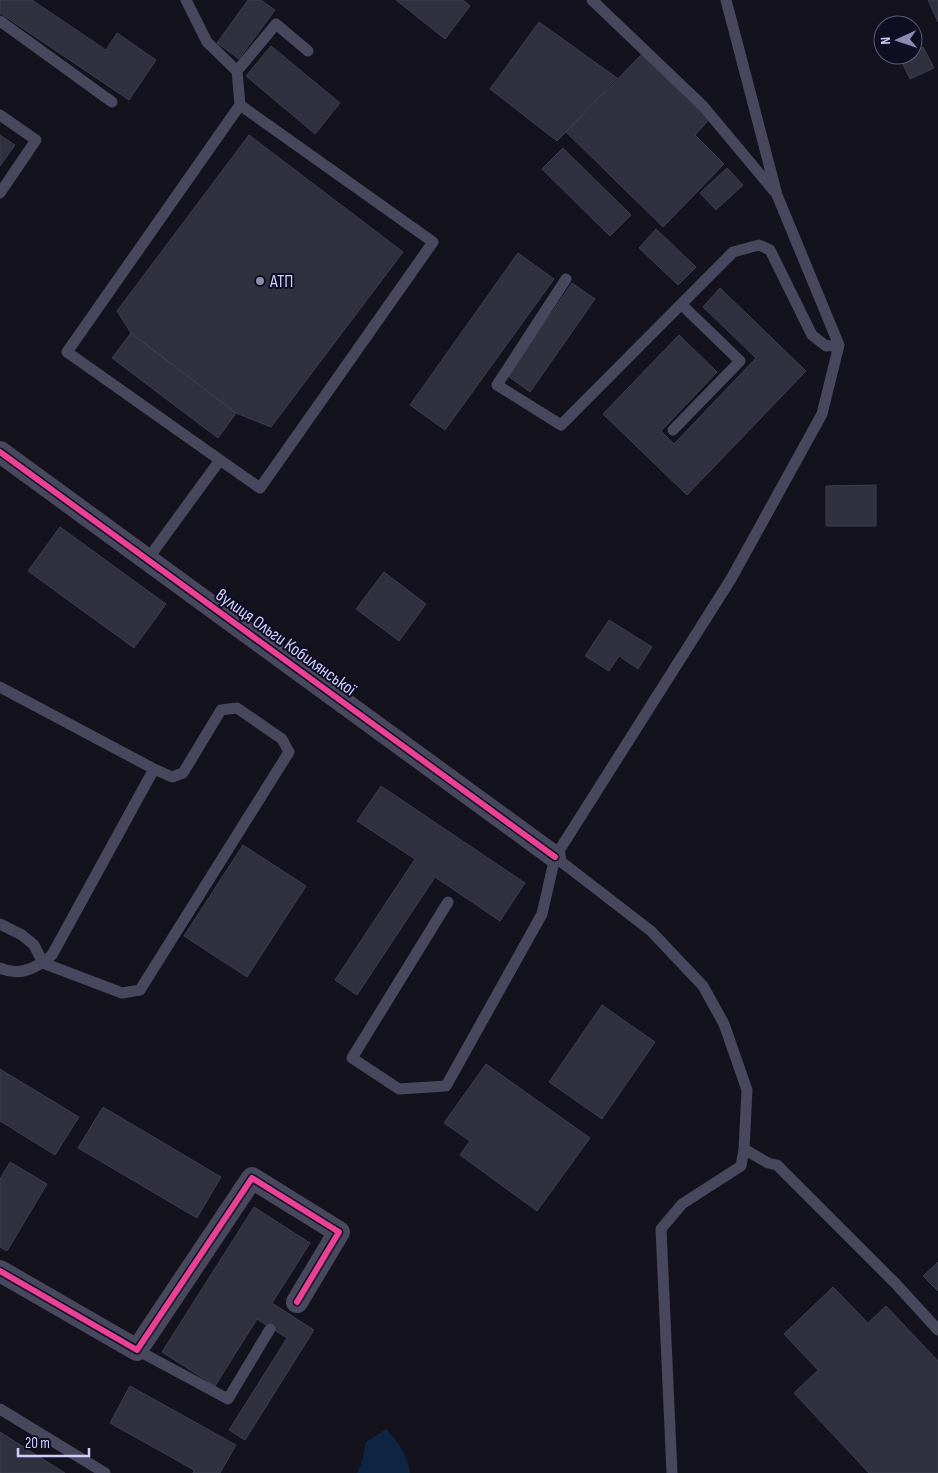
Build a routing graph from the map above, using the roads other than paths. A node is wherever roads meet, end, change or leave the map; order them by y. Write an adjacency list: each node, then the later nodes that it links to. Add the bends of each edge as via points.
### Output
1 (186, 0): 6 (lane, via 207,42)
2 (592, 0): 11 (lane, via 703,106)
3 (726, 0): 11 (lane)
4 (0, 21): 7 (lane)
5 (308, 51): 6 (lane, via 276,24)
6 (237, 70): 8 (lane)
7 (112, 102)
8 (240, 106): 17 (lane, via 67,352); 17 (lane, via 433,242 260,488)
9 (0, 115): 10 (lane, via 36,140)
10 (0, 193)
11 (777, 195): 14 (lane)
12 (566, 279): 13 (lane, via 497,386 561,425)
13 (681, 304): 14 (lane, via 733,252 759,245 770,250 812,335 826,346); 15 (lane, via 740,361)
14 (839, 345): 21 (lane, via 822,414 735,571)
15 (673, 430)
16 (0, 452): 18 (street, вулиця Ольги Кобилянської)
17 (220, 460): 18 (lane)
18 (148, 560): 21 (street, вулиця Ольги Кобилянської)
19 (0, 687): 20 (lane)
20 (154, 769): 24 (lane, via 52,955); 24 (lane, via 172,777 183,773 221,710 237,708 282,739 290,752 140,990 122,993)
21 (554, 857): 22 (lane, via 542,914 446,1086 399,1090 352,1058); 26 (lane, via 651,931 703,986 724,1024 747,1090)
22 (448, 902)
23 (0, 924): 24 (lane, via 34,945)
24 (43, 963): 25 (lane, via 26,971 9,972)
25 (0, 968)
26 (744, 1149): 30 (lane, via 777,1165); 34 (lane, via 741,1166 682,1204 660,1229)
27 (0, 1271): 31 (street)
28 (297, 1302): 31 (street, via 339,1232 252,1178)
29 (270, 1329): 31 (lane, via 228,1399)
30 (938, 1330)
31 (137, 1350)
32 (0, 1409): 33 (lane)
33 (105, 1473)
34 (672, 1473)

